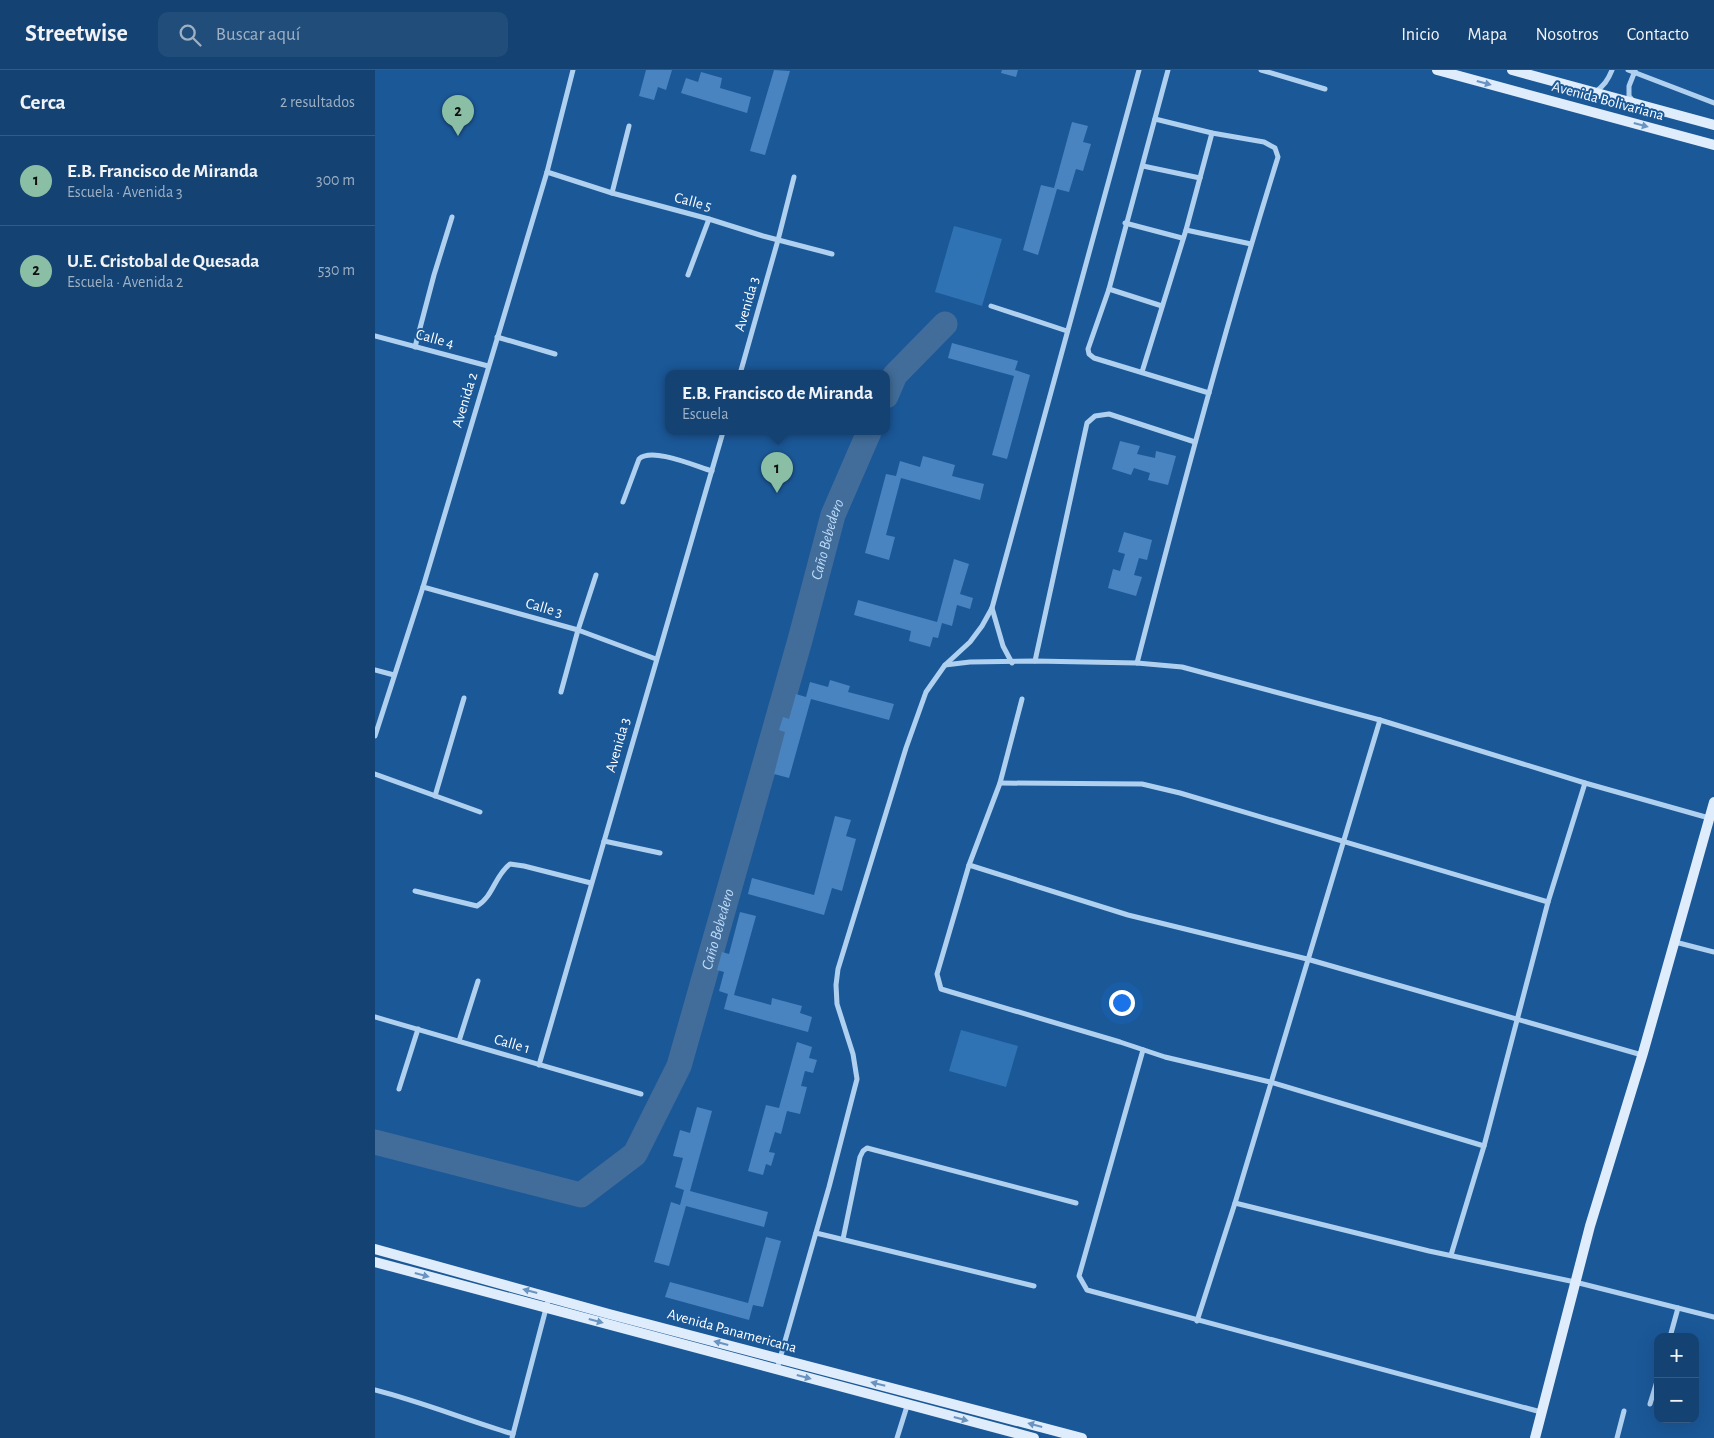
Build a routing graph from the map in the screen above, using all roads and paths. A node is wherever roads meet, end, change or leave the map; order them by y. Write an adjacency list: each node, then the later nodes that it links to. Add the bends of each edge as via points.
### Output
1 (573, 70): 20 (street, Avenida 2)
2 (1139, 70): 36 (street)
3 (1168, 70): 14 (street)
4 (1261, 70): 10 (street)
5 (1437, 70): 18 (main road, Avenida Bolivariana, one-way to 18)
6 (1512, 70): 11 (main road, Avenida Bolivariana)
7 (1612, 70): 11 (street, via 1603,87)
8 (1628, 70): 9 (street)
9 (1635, 72): 12 (street); 13 (street, via 1629,96)
10 (1325, 89)
11 (1594, 93): 13 (main road, Avenida Bolivariana)
12 (1714, 103)
13 (1635, 104): 15 (main road, Avenida Bolivariana)
14 (1155, 119): 17 (street); 19 (street)
15 (1714, 125)
16 (629, 126): 23 (street)
17 (1212, 133): 22 (street); 30 (street, via 1264,142 1275,148 1278,157)
18 (1714, 145)
19 (1143, 166): 22 (street); 26 (street)
20 (547, 172): 23 (street, Calle 5); 38 (street, Avenida 2)
21 (794, 177): 29 (street, Avenida 3)
22 (1200, 178): 27 (street)
23 (612, 192): 25 (street, Calle 5)
24 (452, 217): 39 (street)
25 (709, 219): 29 (street, Calle 5); 32 (street)
26 (1125, 223): 28 (street); 33 (street)
27 (1186, 230): 28 (street); 30 (street)
28 (1182, 238): 35 (street)
29 (778, 240): 31 (street, Calle 5); 42 (street, Avenida 3)
30 (1251, 244): 44 (street)
31 (832, 254)
32 (687, 275)
33 (1109, 289): 35 (street); 43 (street, via 1089,354)
34 (991, 306): 36 (street)
35 (1162, 306): 43 (street)
36 (1067, 330): 51 (street)
37 (375, 336): 39 (street, Calle 4)
38 (497, 337): 40 (street); 41 (street, Avenida 2)
39 (415, 347): 41 (street, Calle 4)
40 (555, 354)
41 (488, 366): 50 (street, Avenida 2)
42 (741, 370)
43 (1142, 372): 44 (street)
44 (1209, 393): 46 (street)
45 (722, 435): 47 (street, Avenida 3)
46 (1195, 442): 54 (street, via 1109,414 1095,416 1087,423); 56 (street)
47 (711, 471): 48 (street, via 657,454 643,455); 53 (street, Avenida 3)
48 (623, 502)
49 (596, 575): 52 (street)
50 (423, 587): 52 (street, Calle 3); 59 (street, Avenida 2)
51 (992, 608): 55 (street, via 1003,646); 57 (street, via 970,642)
52 (578, 630): 53 (street, Calle 3); 60 (street)
53 (656, 659): 73 (street, Avenida 3)
54 (1035, 662): 55 (street); 56 (street)
55 (1012, 663): 57 (street)
56 (1137, 663): 63 (street, via 1182,667)
57 (945, 665): 96 (street, via 926,692 911,734 838,969 837,1004 857,1078)
58 (375, 670): 59 (street)
59 (394, 675): 64 (street, Avenida 2)
60 (561, 692)
61 (464, 698): 68 (street)
62 (1022, 699): 67 (street)
63 (1380, 720): 66 (street); 72 (street)
64 (375, 736)
65 (375, 774): 68 (street)
66 (1585, 783): 71 (street); 78 (street)
67 (1000, 784): 72 (street, via 1142,784); 75 (street)
68 (435, 796): 70 (street)
69 (1714, 802): 71 (main road)
70 (480, 812)
71 (1709, 818): 79 (main road)
72 (1343, 840): 78 (street); 81 (street)
73 (603, 841): 74 (street); 76 (street, Avenida 3)
74 (660, 853)
75 (969, 866): 81 (street, via 1128,915); 87 (street, via 937,974 941,990)
76 (591, 883): 77 (street, via 509,864 502,869 484,902 477,906); 89 (street, Avenida 3)
77 (415, 892)
78 (1548, 902): 84 (street)
79 (1675, 942): 80 (street); 88 (main road)
80 (1714, 952)
81 (1307, 959): 84 (street); 90 (street)
82 (478, 981): 86 (street)
83 (375, 1017): 85 (street, Calle 1)
84 (1517, 1019): 88 (street); 93 (street)
85 (418, 1029): 86 (street, Calle 1); 91 (street)
86 (459, 1041): 89 (street, Calle 1)
87 (1143, 1050): 90 (street); 106 (street, via 1079,1276 1087,1290)
88 (1643, 1055): 101 (main road)
89 (539, 1065): 92 (street, Calle 1)
90 (1270, 1082): 93 (street); 94 (street)
91 (399, 1088)
92 (641, 1094)
93 (1484, 1146): 99 (street)
94 (1235, 1202): 99 (street); 106 (street)
95 (1076, 1203): 97 (street, via 867,1148 860,1157)
96 (816, 1233): 97 (street); 108 (street)
97 (843, 1239): 102 (street)
98 (375, 1249): 103 (main road, Avenida Panamericana, one-way to 98)
99 (1451, 1255): 101 (street)
100 (375, 1262): 103 (main road, Avenida Panamericana, one-way to 103)
101 (1575, 1282): 104 (street); 116 (main road)
102 (1034, 1286)
103 (548, 1302): 108 (main road, Avenida Panamericana, one-way to 103); 109 (main road, Avenida Panamericana, one-way to 109); 117 (street)
104 (1678, 1308): 105 (street); 107 (street)
105 (1714, 1317)
106 (1197, 1321): 116 (street)
107 (1671, 1333)
108 (780, 1359): 109 (street); 112 (main road, Avenida Panamericana, one-way to 108)
109 (777, 1369): 114 (main road, Avenida Panamericana, one-way to 114)
110 (375, 1390): 117 (street, via 463,1416)
111 (1654, 1391): 113 (street)
112 (912, 1393): 114 (street); 120 (main road, Avenida Panamericana, one-way to 112)
113 (1650, 1404)
114 (907, 1405): 118 (street); 119 (main road, Avenida Panamericana, one-way to 119)
115 (1624, 1411): 122 (street)
116 (1541, 1412): 121 (main road)
117 (512, 1436)
118 (897, 1438)
119 (1034, 1438)
120 (1083, 1438)
121 (1535, 1438)
122 (1617, 1438)

